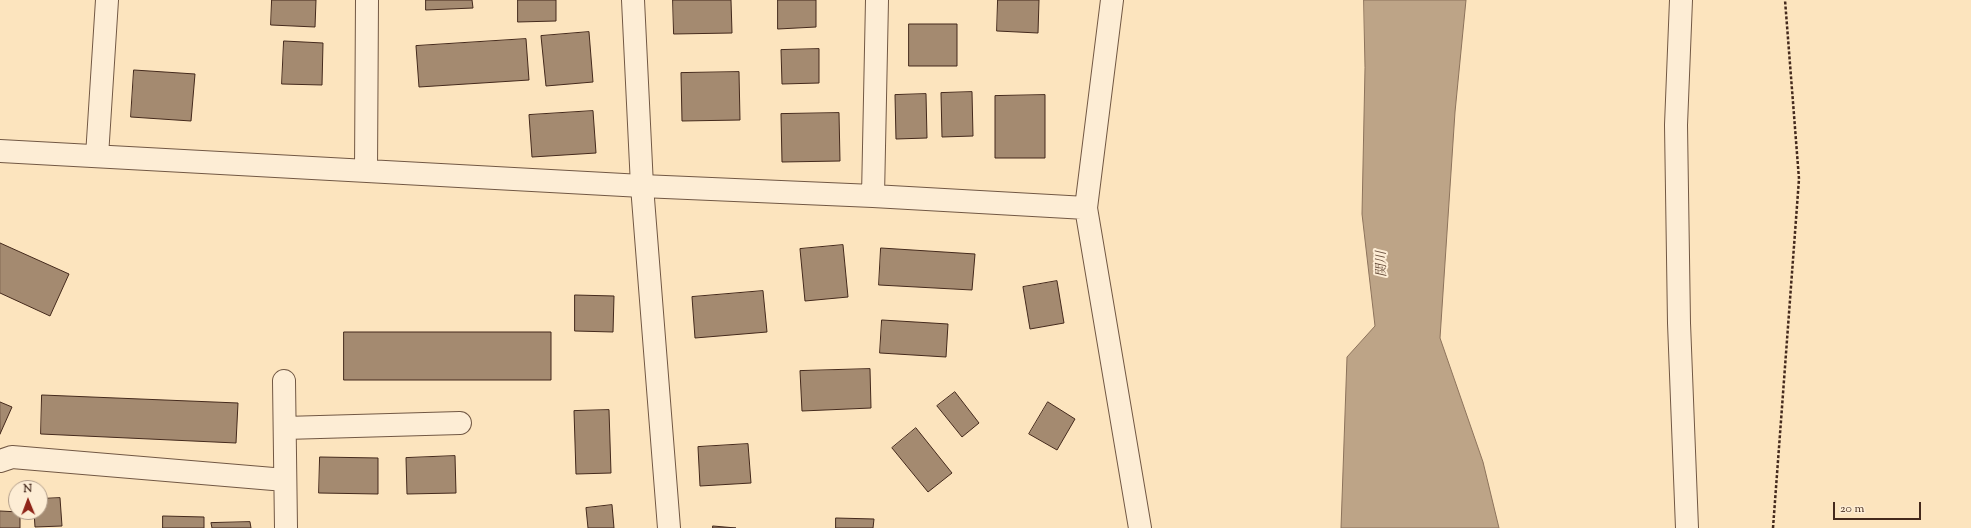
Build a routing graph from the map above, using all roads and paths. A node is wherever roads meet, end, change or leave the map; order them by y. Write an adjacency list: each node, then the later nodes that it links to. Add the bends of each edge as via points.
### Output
1 (107, 0): 9 (street)
2 (367, 0): 10 (street)
3 (633, 0): 11 (street)
4 (877, 0): 12 (street)
5 (1112, 0): 13 (street)
6 (1682, 0): 22 (street, via 1676,125 1679,324)
7 (1785, 0): 23 (path, via 1799,180)
8 (0, 151): 9 (street)
9 (97, 156): 10 (street)
10 (366, 171): 11 (street)
11 (642, 186): 12 (street); 20 (street)
12 (873, 196): 13 (street)
13 (1086, 208): 21 (street)
14 (284, 381): 16 (street)
15 (460, 423): 16 (street)
16 (285, 428): 18 (street)
17 (0, 461): 18 (street, via 12,457)
18 (285, 480): 19 (street)
19 (286, 528)
20 (669, 528)
21 (1140, 528)
22 (1687, 528)
23 (1772, 528)

